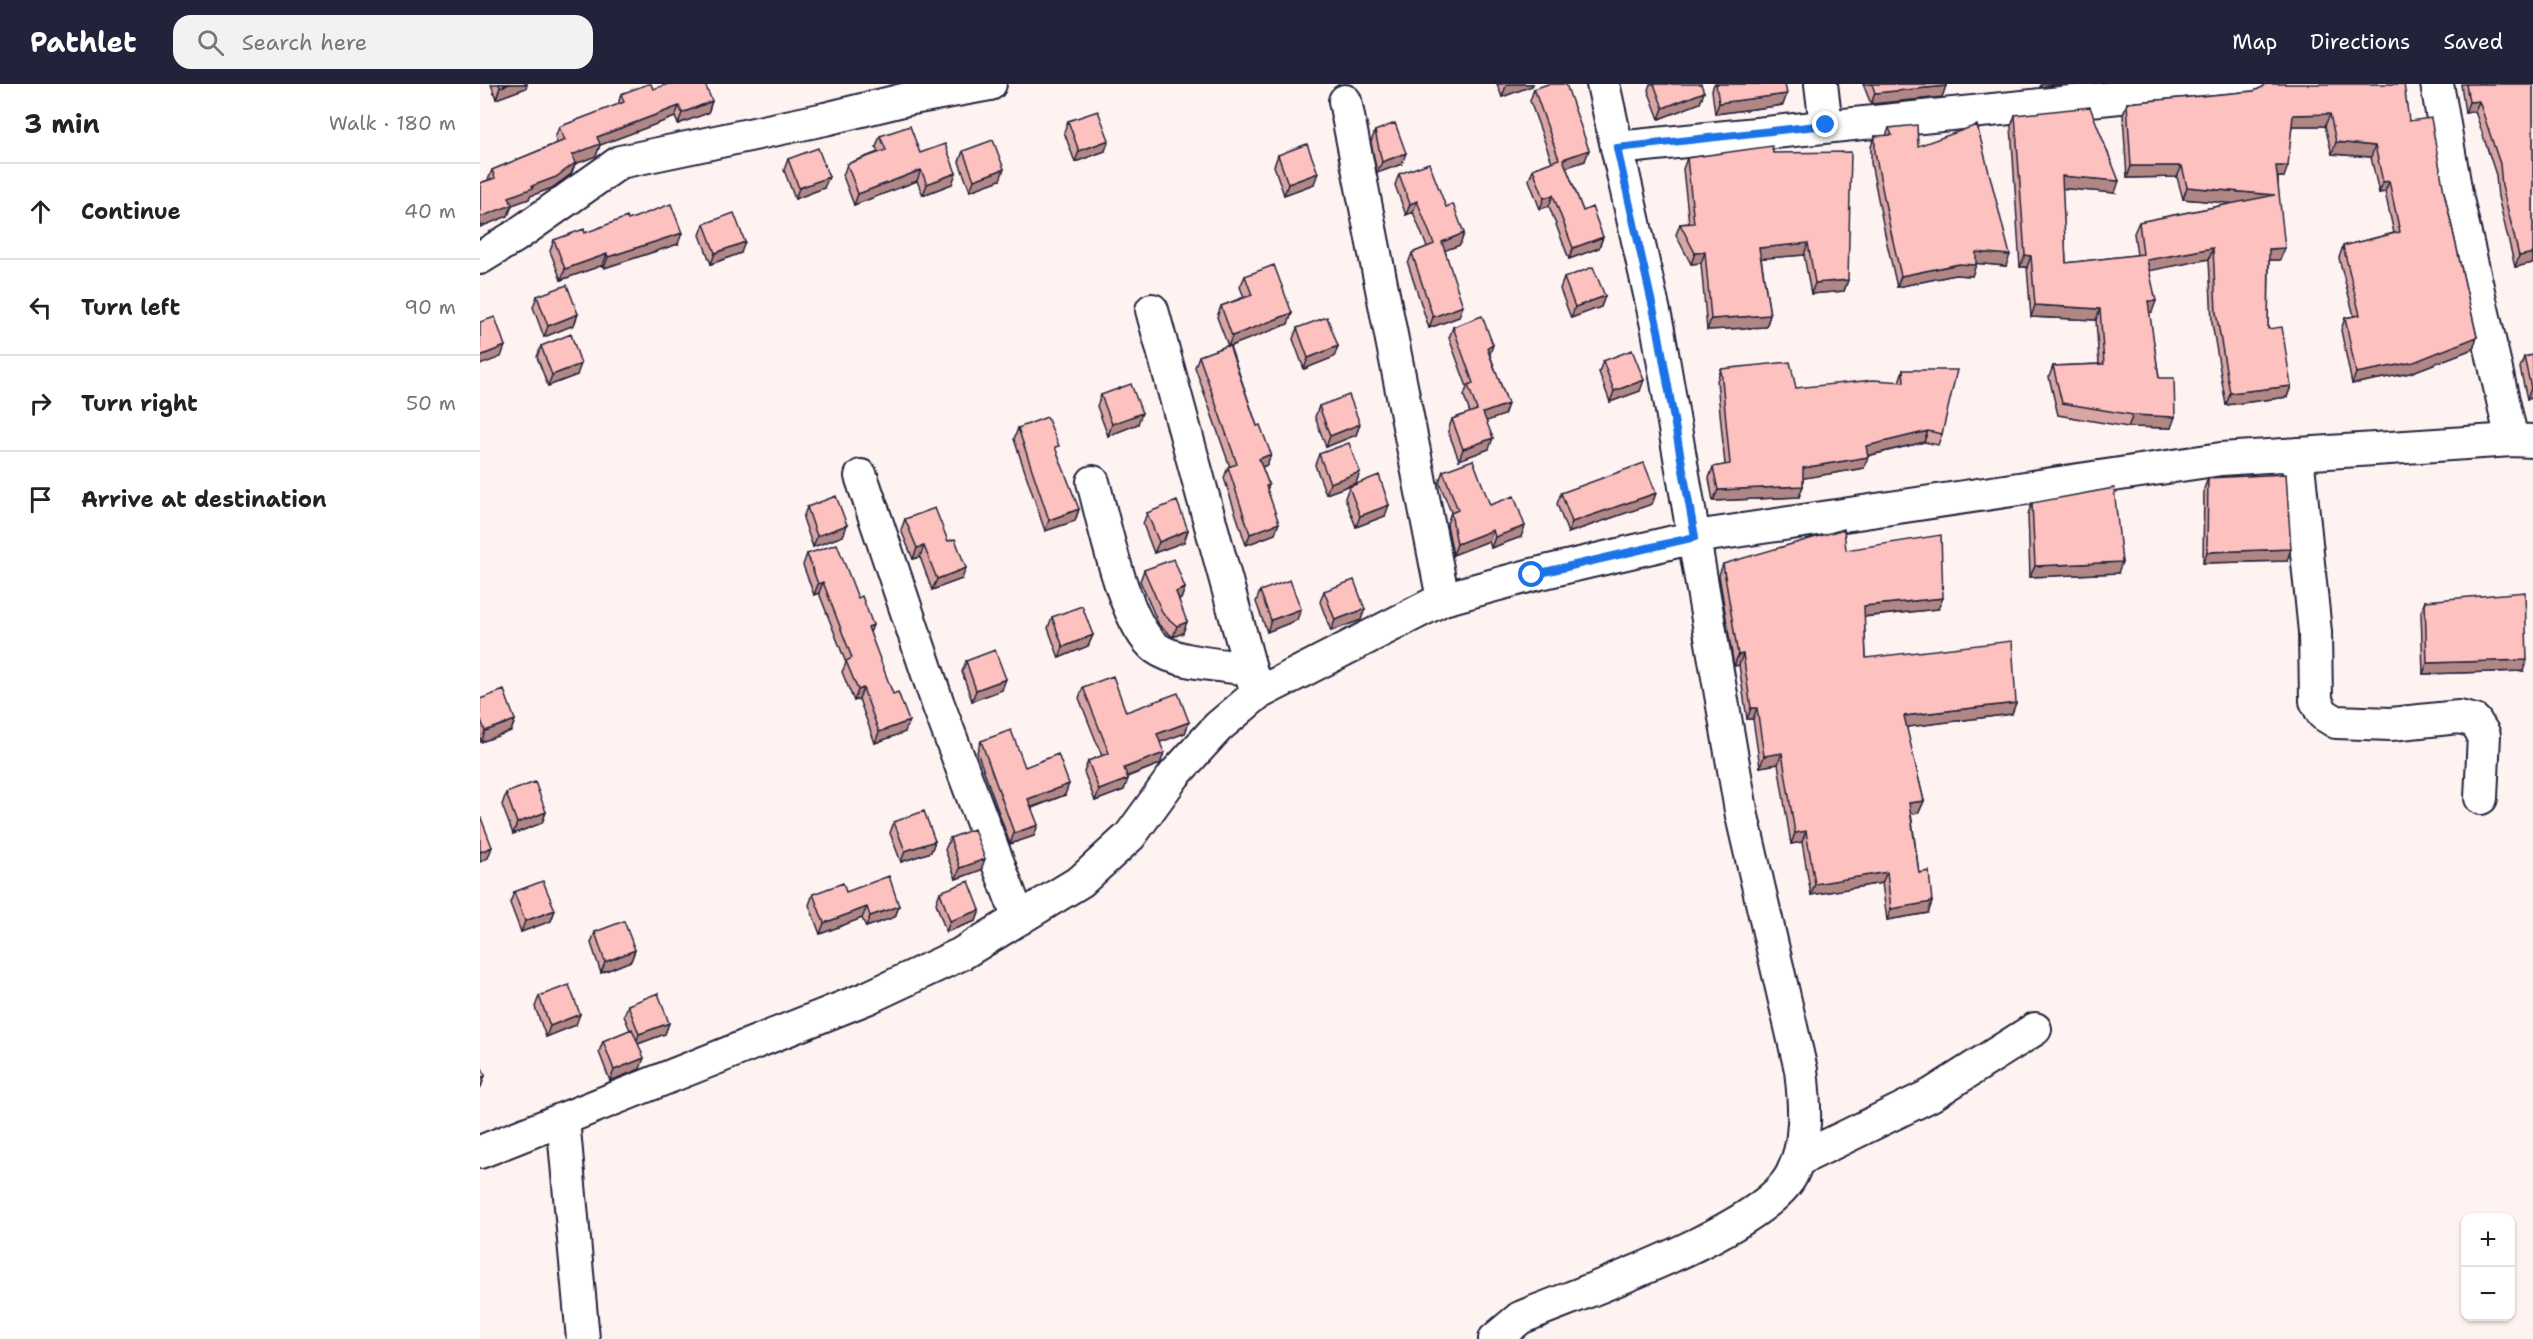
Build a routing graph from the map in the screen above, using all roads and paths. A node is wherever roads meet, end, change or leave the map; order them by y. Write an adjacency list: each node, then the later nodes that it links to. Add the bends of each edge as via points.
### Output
1 (990, 84): 9 (street, via 620,162)
2 (1603, 84): 8 (street)
3 (1821, 84): 7 (street)
4 (2248, 84): 7 (street)
5 (2437, 84): 11 (street, via 2457,199)
6 (1345, 101): 16 (street)
7 (1826, 125): 8 (street)
8 (1617, 148): 15 (street, via 1658,330)
9 (480, 258)
10 (1152, 310): 17 (street)
11 (2523, 440): 12 (street)
12 (2297, 454): 15 (street, via 2222,459); 18 (street, via 2315,632 2316,700 2323,714 2336,722 2391,724 2459,717 2475,721 2484,735)
13 (861, 476): 19 (street, via 938,704)
14 (1093, 482): 17 (street, via 1136,624 1156,648)
15 (1695, 537): 16 (street); 23 (street, via 1742,816 1801,1070 1803,1125)
16 (1443, 599): 17 (street)
17 (1253, 681): 19 (street, via 1175,774 1130,836 1081,881)
18 (2481, 798)
19 (1019, 919): 21 (street, via 961,954 867,998)
20 (2035, 1029): 23 (street, via 1930,1095)
21 (563, 1119): 22 (street); 24 (street)
22 (480, 1152)
23 (1798, 1160): 25 (street, via 1785,1186 1758,1211 1708,1239 1520,1318)
24 (583, 1339)
25 (1495, 1339)

